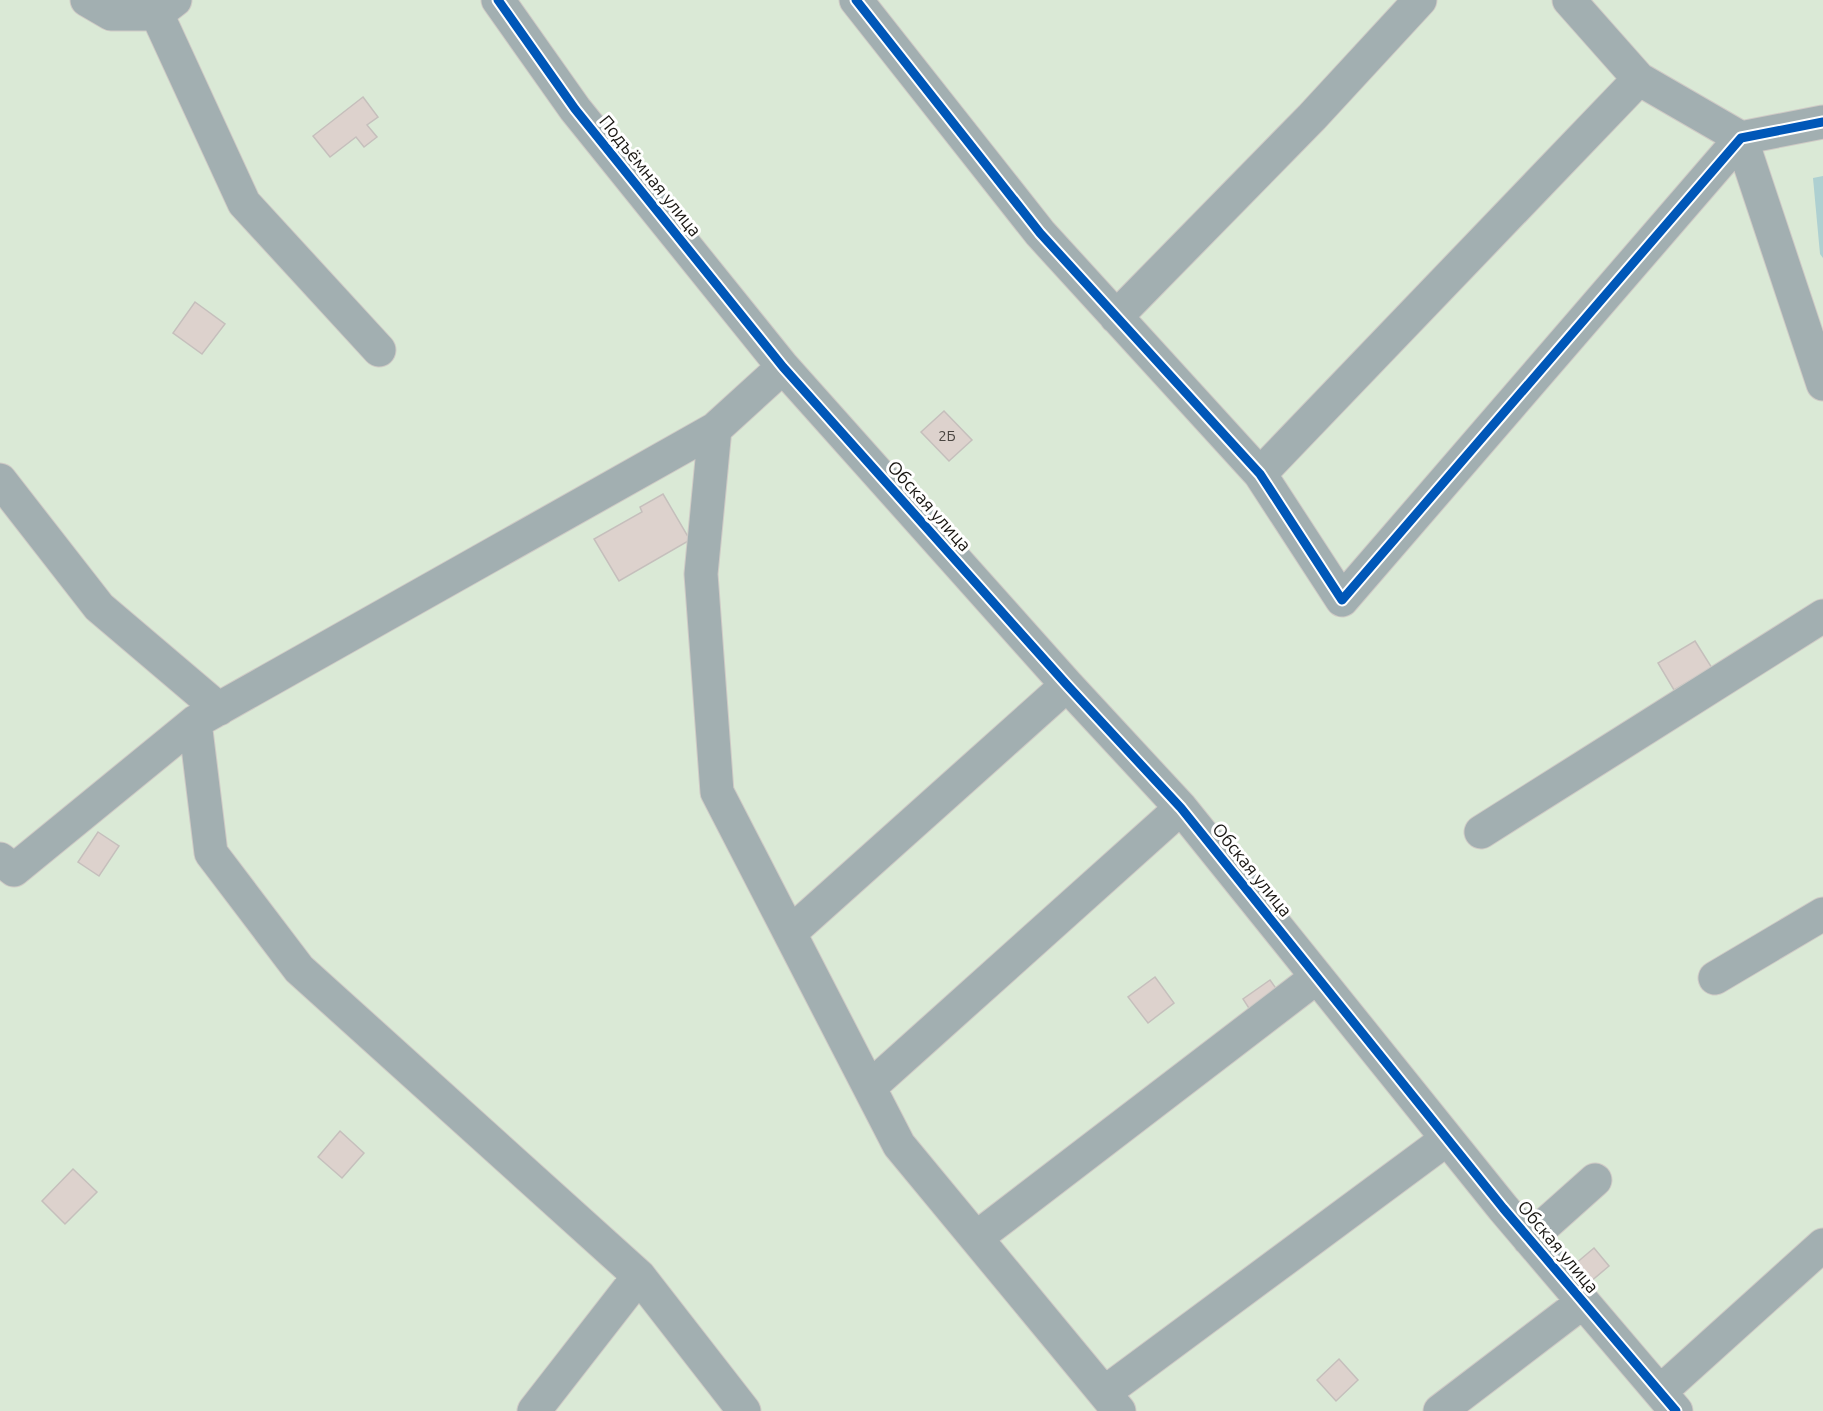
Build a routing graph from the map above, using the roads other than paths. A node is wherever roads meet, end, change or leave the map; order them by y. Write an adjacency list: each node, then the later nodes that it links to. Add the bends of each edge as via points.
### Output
1 (87, 0): 6 (street, via 111,14)
2 (498, 0): 12 (street, Подъёмная улица, via 574,109)
3 (856, 0): 10 (street, via 1040,233)
4 (1420, 0): 10 (street, via 1312,117)
5 (1569, 0): 7 (street)
6 (166, 7): 11 (street, via 244,203)
7 (1639, 78): 9 (street); 15 (street)
8 (1823, 122): 9 (street)
9 (1741, 138): 13 (street); 15 (street, via 1342,600)
10 (1116, 317): 15 (street)
11 (379, 350)
12 (783, 367): 14 (street); 18 (street, Обская улица)
13 (1823, 384)
14 (715, 429): 19 (street); 24 (street, via 701,574 717,792)
15 (1260, 474)
16 (0, 480): 19 (street, via 99,607)
17 (1823, 616): 21 (street)
18 (1067, 685): 20 (street, Обская улица); 24 (street)
19 (207, 715): 22 (street, via 14,870); 33 (street, via 211,854 299,969)
20 (1181, 808): 25 (street, Обская улица); 27 (street)
21 (1481, 832)
22 (0, 859)
23 (1823, 914): 26 (street)
24 (790, 933): 27 (street)
25 (1317, 977): 28 (street, Обская улица); 30 (street)
26 (1715, 978)
27 (870, 1087): 30 (street, via 899,1144)
28 (1447, 1139): 31 (street, Обская улица); 35 (street)
29 (1595, 1180): 31 (street)
30 (976, 1238): 35 (street)
31 (1529, 1239): 34 (street, Обская улица)
32 (1823, 1245): 36 (street)
33 (639, 1276): 37 (street); 38 (street)
34 (1583, 1302): 36 (street, Обская улица); 39 (street)
35 (1111, 1402)
36 (1668, 1402)
37 (534, 1411)
38 (744, 1411)
39 (1440, 1411)

